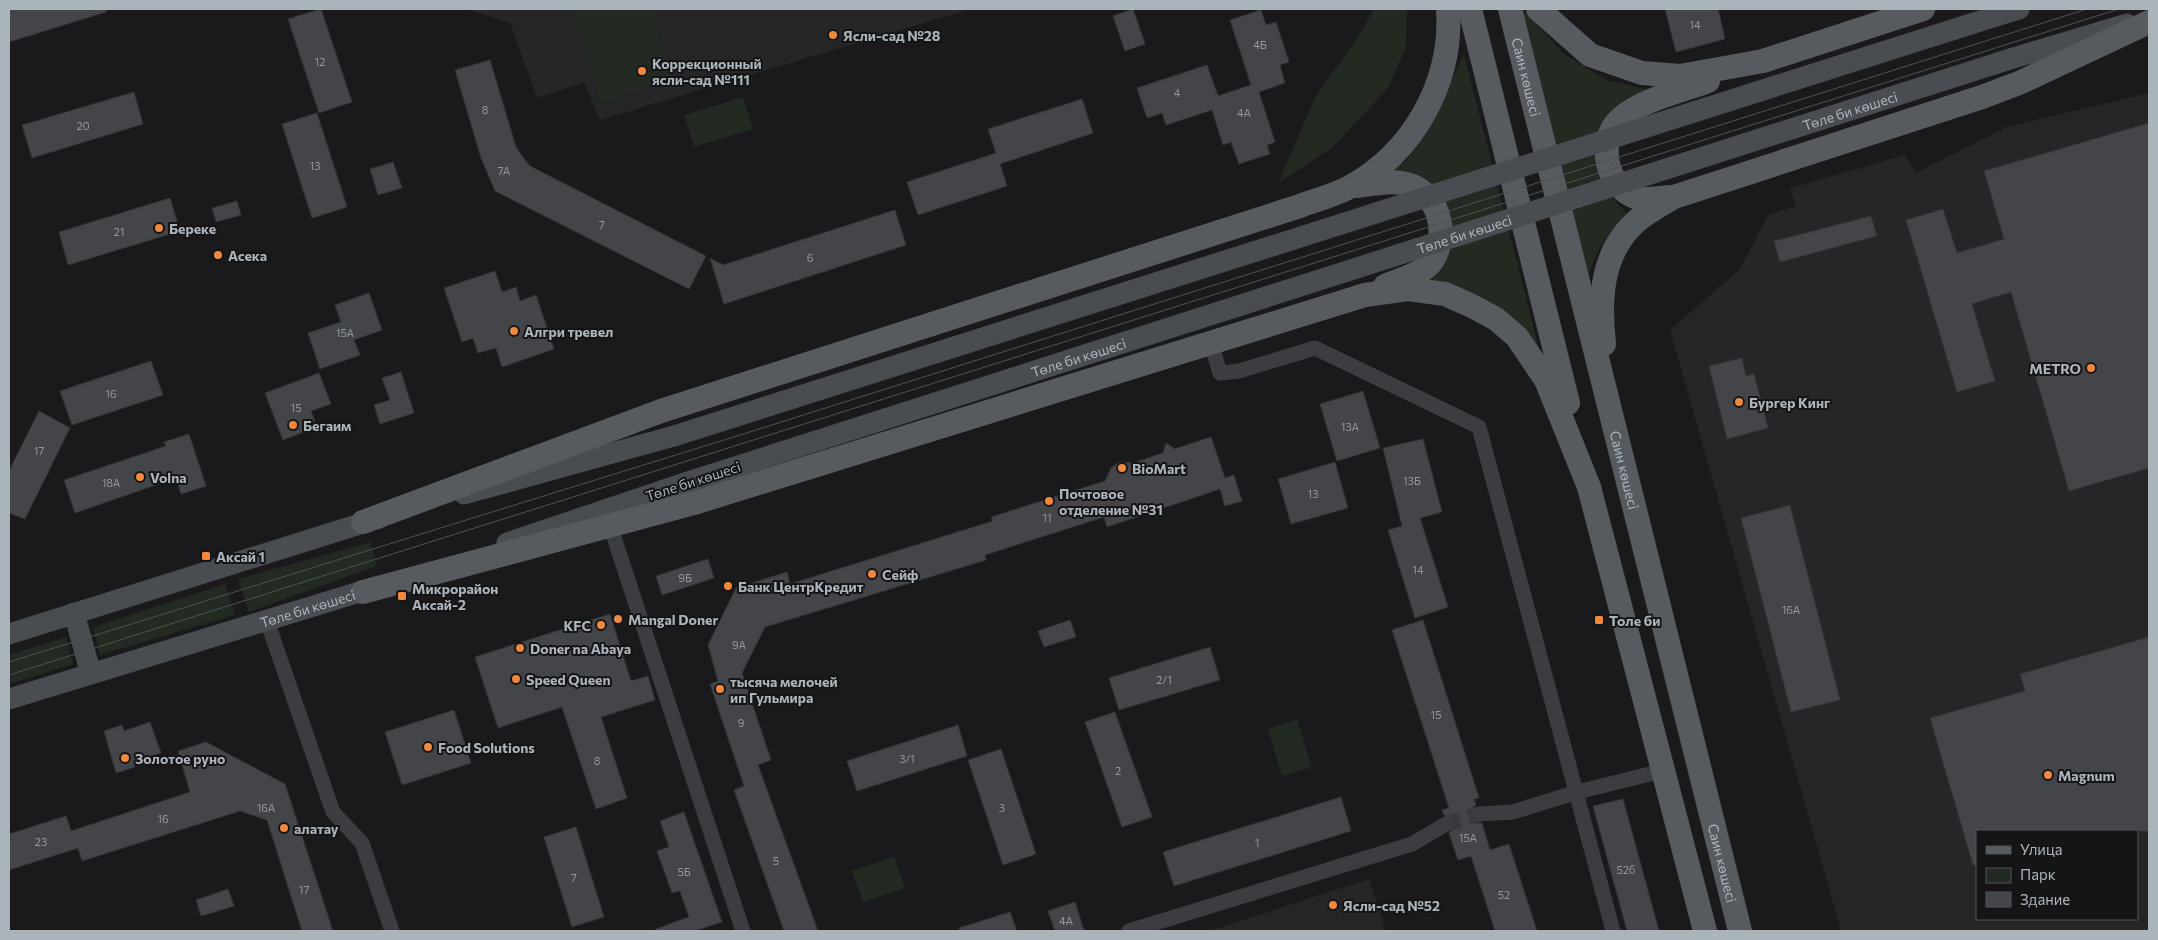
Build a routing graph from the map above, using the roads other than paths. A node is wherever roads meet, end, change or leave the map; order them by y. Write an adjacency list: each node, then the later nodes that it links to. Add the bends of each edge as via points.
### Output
1 (1448, 9): 10 (main road, via 1448,42 1442,76 1428,107 1401,146 1378,168)
2 (1470, 9): 15 (main road)
3 (1510, 9): 14 (main road, Саин көшесі)
4 (1538, 9): 9 (main road, via 1590,55 1642,73 1680,76)
5 (1923, 9): 9 (main road)
6 (2018, 9): 17 (main road, bridge, via 674,436)
7 (2149, 17): 16 (main road, Төле би көшесі, bridge, via 688,482)
8 (2149, 22): 11 (main road, via 1982,97)
9 (1763, 61): 11 (main road, via 1635,108 1619,120 1608,135 1606,154 1612,176 1624,191 1638,198)
10 (1349, 188): 12 (main road, via 1386,182 1406,184 1425,192 1436,206 1440,224 1439,244 1431,262); 17 (main road, via 661,411)
11 (1674, 197): 14 (main road, via 1639,219 1625,233 1612,254 1604,277 1602,326)
12 (1365, 295): 13 (main road); 15 (main road, via 1408,289 1445,294 1496,318 1517,337 1546,380)
13 (1211, 343): 16 (main road, via 694,503); 25 (street, via 1220,373 1239,371 1315,348 1479,427)
14 (1613, 428): 35 (main road, Саин көшесі)
15 (1589, 487): 24 (main road)
16 (608, 518): 18 (main road); 30 (street)
17 (363, 522): 19 (main road)
18 (363, 592): 20 (main road, Төле би көшесі)
19 (74, 613): 21 (main road); 22 (main road)
20 (267, 621): 22 (main road, Төле би көшесі); 29 (street, via 333,812 362,843)
21 (9, 634)
22 (91, 674): 23 (main road, Төле би көшесі)
23 (9, 699)
24 (1662, 771): 25 (street); 28 (main road)
25 (1578, 792): 26 (street, via 1513,812); 32 (street)
26 (1479, 814)
27 (1446, 824): 31 (street, via 1412,844)
28 (1693, 884): 33 (main road); 34 (main road)
29 (392, 931)
30 (743, 931)
31 (1129, 931)
32 (1613, 931)
33 (1699, 931)
34 (1705, 931)
35 (1740, 931)

